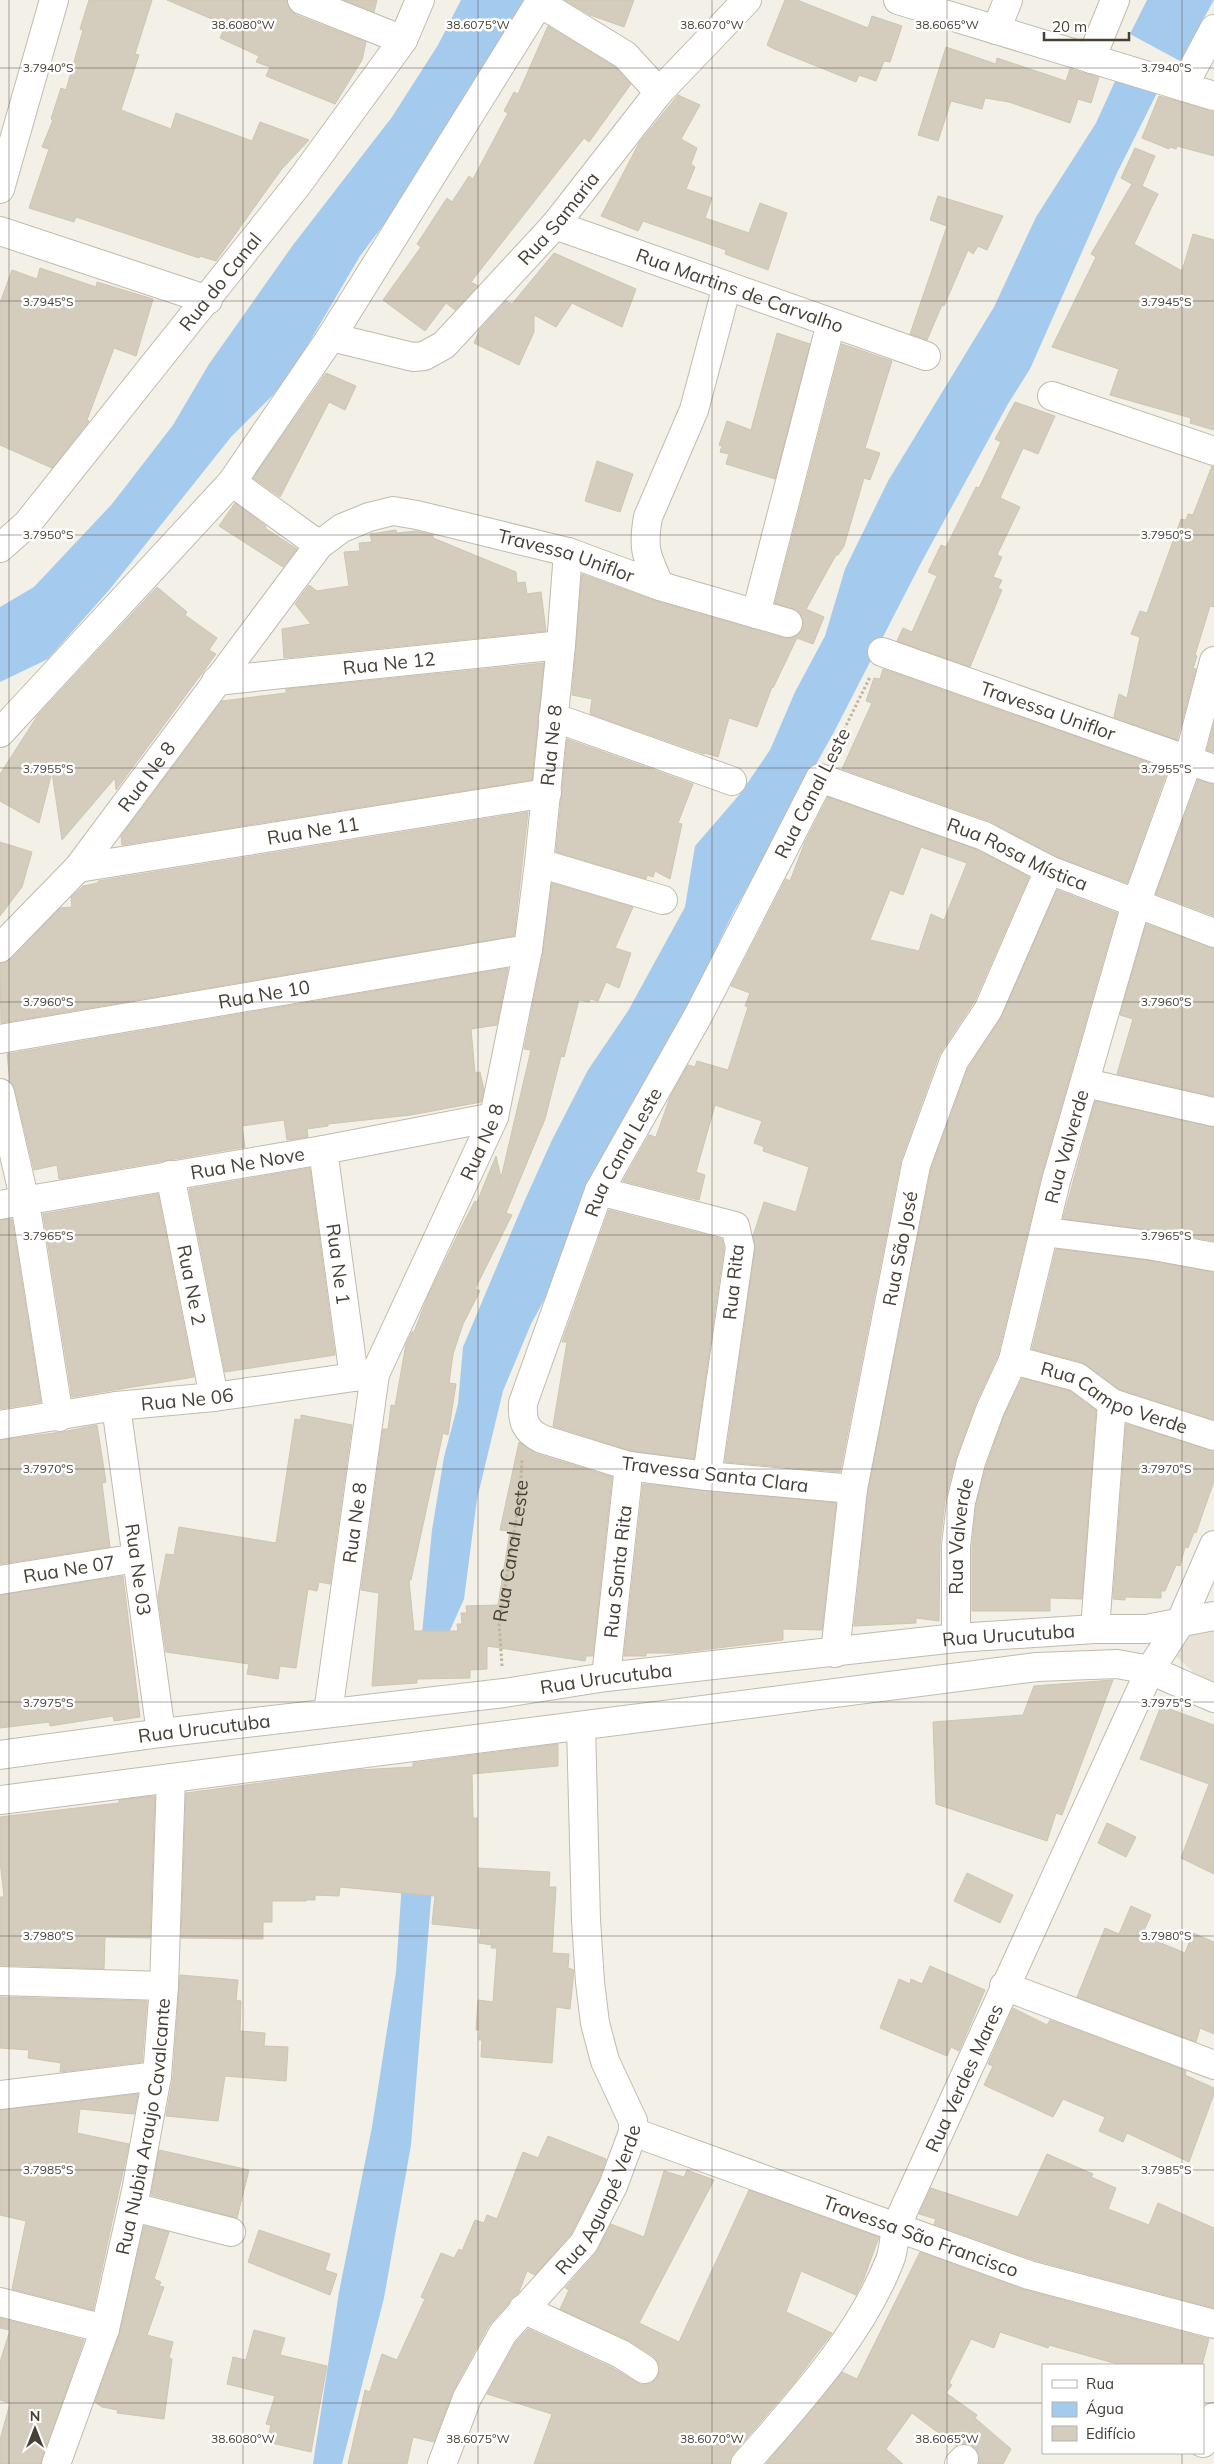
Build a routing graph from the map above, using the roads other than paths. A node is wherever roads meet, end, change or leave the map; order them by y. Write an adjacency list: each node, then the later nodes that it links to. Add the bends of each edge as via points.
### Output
1 (54, 0): 16 (street)
2 (302, 0): 11 (street)
3 (420, 0): 11 (street, Rua do Canal)
4 (747, 0): 14 (street, Rua Samaria)
5 (898, 0): 9 (street)
6 (1008, 0): 9 (street)
7 (1115, 0): 12 (street)
8 (540, 2): 14 (street, via 625,55); 22 (street)
9 (996, 30): 12 (street)
10 (1214, 30): 13 (street)
11 (403, 40): 20 (street, Rua do Canal)
12 (1091, 59): 13 (street)
13 (1183, 87): 15 (street)
14 (660, 92): 17 (street, Rua Samaria)
15 (1214, 96)
16 (0, 189)
17 (555, 225): 19 (street, Rua Martins de Carvalho); 22 (street, Rua Samaria, via 434,352 413,357)
18 (0, 231): 20 (street)
19 (727, 286): 21 (street, Rua Martins de Carvalho); 31 (street, via 694,410 648,517 645,553)
20 (208, 300): 29 (street, Rua do Canal, via 28,524)
21 (831, 323): 23 (street, Rua Martins de Carvalho); 32 (street)
22 (330, 337): 26 (street)
23 (926, 356)
24 (1052, 396): 25 (street)
25 (1214, 451)
26 (232, 482): 28 (street); 39 (street)
27 (342, 528): 28 (street, Rua Ne 8); 30 (street, Travessa Uniflor, via 393,511)
28 (319, 546): 37 (street, Rua Ne 8)
29 (0, 548)
30 (568, 552): 31 (street, Travessa Uniflor); 34 (street, Rua Ne 8)
31 (660, 586): 32 (street, Travessa Uniflor)
32 (756, 614): 33 (street, Travessa Uniflor)
33 (788, 622)
34 (561, 645): 37 (street, Rua Ne 12); 38 (street, Rua Ne 8)
35 (882, 652): 40 (street, Travessa Uniflor)
36 (1214, 661): 40 (street, Rua Valverde)
37 (216, 681): 46 (street, Rua Ne 8)
38 (553, 717): 43 (street); 44 (street, Rua Ne 8)
39 (0, 733)
40 (1188, 761): 41 (street, Travessa Uniflor); 49 (street, Rua Valverde)
41 (1214, 769)
42 (820, 778): 47 (street, Rua Rosa Mística, via 984,836); 60 (street, Rua Canal Leste, via 699,1014)
43 (732, 781)
44 (547, 794): 45 (street, Rua Ne 8); 46 (street, Rua Ne 11)
45 (539, 863): 48 (street); 52 (street, Rua Ne 8)
46 (78, 868): 51 (street, Rua Ne 8)
47 (1049, 870): 49 (street, Rua Rosa Mística); 75 (street, Rua São José, via 988,1010 954,1061 916,1165)
48 (663, 900)
49 (1136, 904): 50 (street, Rua Rosa Mística); 54 (street, Rua Valverde)
50 (1214, 933)
51 (0, 948)
52 (528, 950): 53 (street, Rua Ne 10); 57 (street, Rua Ne 8)
53 (0, 1039)
54 (1086, 1083): 56 (street); 62 (street, Rua Valverde, via 1056,1181)
55 (0, 1093): 61 (street)
56 (1214, 1112)
57 (494, 1117): 58 (street, Rua Ne Nove); 65 (street, Rua Ne 8)
58 (323, 1150): 59 (street, Rua Ne Nove); 65 (street, Rua Ne 1)
59 (170, 1175): 61 (street, Rua Ne Nove); 66 (street, Rua Ne 2)
60 (599, 1190): 71 (street, Rua Canal Leste, via 523,1403); 74 (street, Rua Rita, via 734,1226 738,1234 740,1247)
61 (12, 1204): 69 (street)
62 (1045, 1232): 63 (street); 64 (street, Rua Valverde)
63 (1214, 1257)
64 (1013, 1360): 67 (street, Rua Campo Verde, via 1077,1377); 82 (street, Rua Valverde, via 990,1410 961,1502 956,1546)
65 (364, 1376): 66 (street, Rua Ne 06); 87 (street, Rua Ne 8)
66 (214, 1396): 68 (street, Rua Ne 06)
67 (1112, 1403): 72 (street, Rua Campo Verde); 81 (street)
68 (116, 1406): 69 (street, Rua Ne 06); 77 (street, Rua Ne 03)
69 (59, 1417): 70 (street, Rua Ne 06)
70 (0, 1425)
71 (525, 1426): 73 (street, Travessa Santa Clara, via 542,1440)
72 (1214, 1436)
73 (629, 1466): 74 (street, Travessa Santa Clara); 85 (street, Rua Santa Rita)
74 (707, 1476): 75 (street, Travessa Santa Clara)
75 (853, 1488): 83 (street, Rua São José)
76 (1214, 1545): 80 (street)
77 (137, 1558): 78 (street, Rua Ne 07); 89 (street, Rua Ne 03)
78 (0, 1580)
79 (1214, 1616): 80 (street, Rua Urucutuba)
80 (1180, 1623): 81 (street, Rua Urucutuba, via 1146,1629); 84 (street, Rua Verdes Mares)
81 (1095, 1629): 82 (street, Rua Urucutuba)
82 (956, 1638): 83 (street, Rua Urucutuba)
83 (835, 1653): 85 (street, Rua Urucutuba)
84 (1150, 1670): 86 (street, Rua Urucutuba); 88 (street, Rua Urucutuba, via 1102,1663 1037,1667); 95 (street, Rua Verdes Mares)
85 (606, 1677): 87 (street, Rua Urucutuba, via 504,1693)
86 (1214, 1698)
87 (328, 1713): 89 (street, Rua Urucutuba)
88 (581, 1726): 91 (street, Rua Urucutuba); 99 (street, Rua Aguapé Verde, via 586,1920 594,2015 605,2061 627,2104 633,2120)
89 (161, 1733): 90 (street, Rua Urucutuba)
90 (0, 1755)
91 (171, 1778): 92 (street, Rua Urucutuba); 94 (street, Rua Nubia Araujo Cavalcante)
92 (0, 1800)
93 (0, 1981): 94 (street)
94 (164, 1986): 97 (street, Rua Nubia Araujo Cavalcante)
95 (1004, 1986): 96 (street); 101 (street, Rua Verdes Mares)
96 (1214, 2065)
97 (157, 2076): 98 (street); 100 (street, Rua Nubia Araujo Cavalcante)
98 (0, 2095)
99 (633, 2132): 101 (street, Travessa São Francisco); 104 (street, Rua Aguapé Verde, via 613,2186 584,2243)
100 (132, 2207): 102 (street); 106 (street, Rua Nubia Araujo Cavalcante)
101 (896, 2226): 105 (street, Travessa São Francisco, via 1029,2275); 112 (street, Rua Verdes Mares, via 891,2258 866,2309 810,2389)
102 (231, 2232)
103 (0, 2302): 106 (street)
104 (523, 2309): 107 (street, via 622,2354); 111 (street, Rua Aguapé Verde, via 503,2333 467,2398)
105 (1214, 2324)
106 (105, 2329): 110 (street, Rua Nubia Araujo Cavalcante)
107 (644, 2369)
108 (1214, 2418): 109 (street)
109 (1204, 2441)
110 (56, 2464)
111 (442, 2464)
112 (745, 2464)

